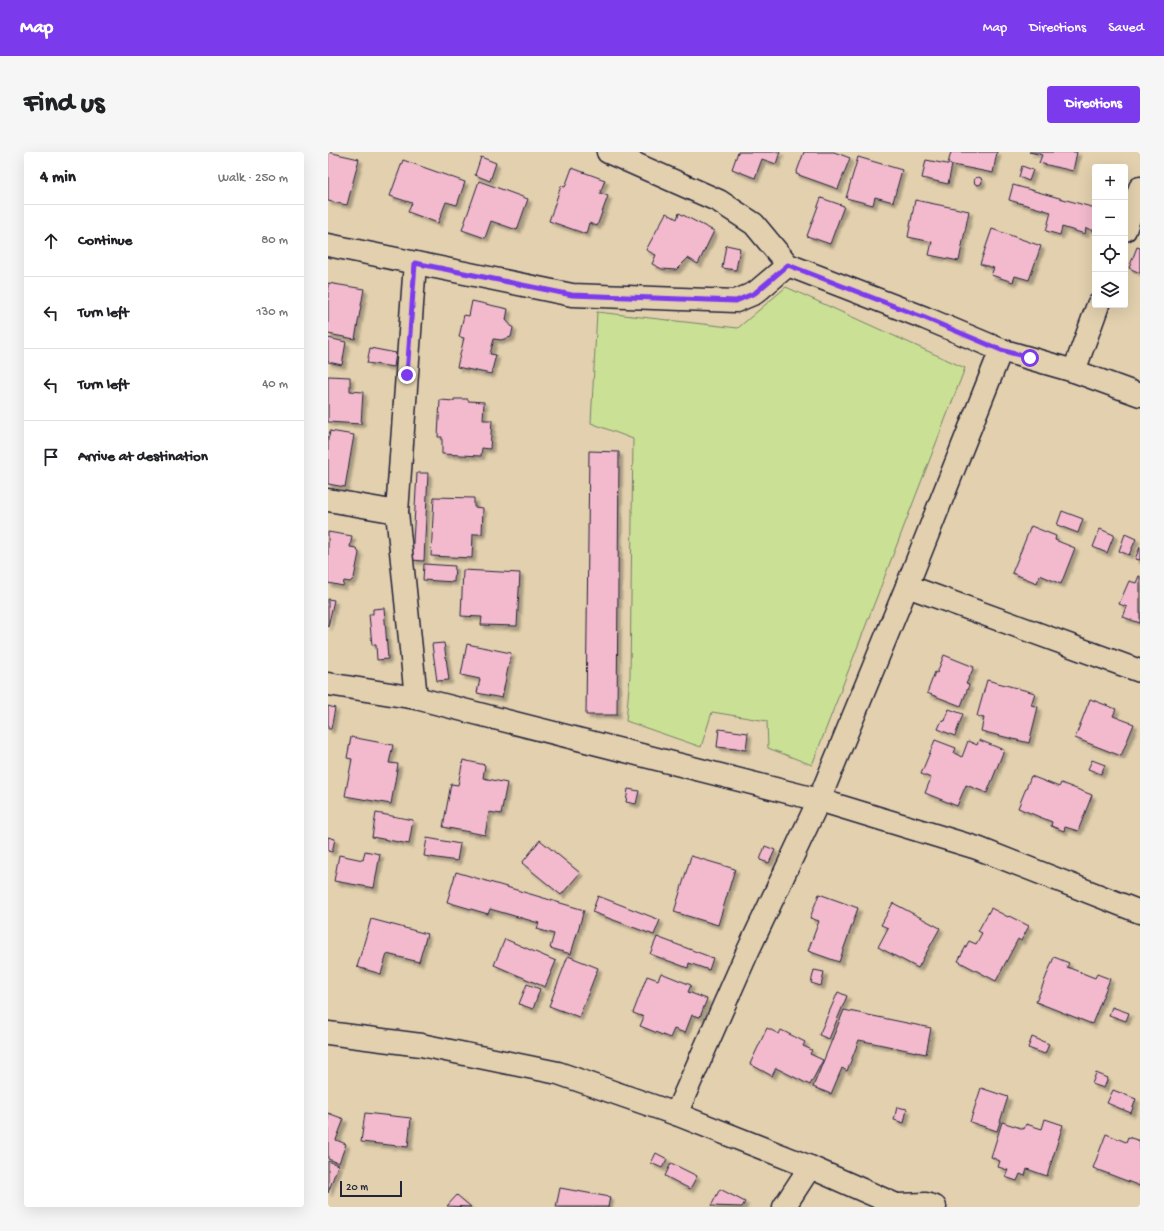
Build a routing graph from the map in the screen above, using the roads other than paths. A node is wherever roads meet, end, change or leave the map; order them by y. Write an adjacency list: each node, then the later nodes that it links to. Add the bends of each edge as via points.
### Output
1 (608, 152): 6 (street, via 719,201 754,224)
2 (1140, 188): 3 (street)
3 (1128, 222)
4 (328, 245): 5 (street)
5 (415, 263): 6 (street, via 572,295 736,301 755,293); 12 (street)
6 (788, 265): 8 (street)
7 (1097, 308): 9 (street)
8 (1001, 350): 9 (street); 13 (street)
9 (1074, 371): 10 (street)
10 (1140, 395)
11 (328, 500): 12 (street)
12 (397, 512): 16 (street)
13 (907, 586): 14 (street); 17 (street)
14 (1140, 671)
15 (328, 684): 16 (street)
16 (416, 698): 17 (street)
17 (819, 800): 18 (street, via 977,848); 20 (street, via 747,953)
18 (1140, 912)
19 (328, 1032): 20 (street, via 421,1045 558,1073)
20 (676, 1114): 21 (street)
21 (810, 1167): 22 (street); 23 (street)
22 (900, 1206): 24 (street, via 926,1204)
23 (784, 1207)
24 (935, 1207)

